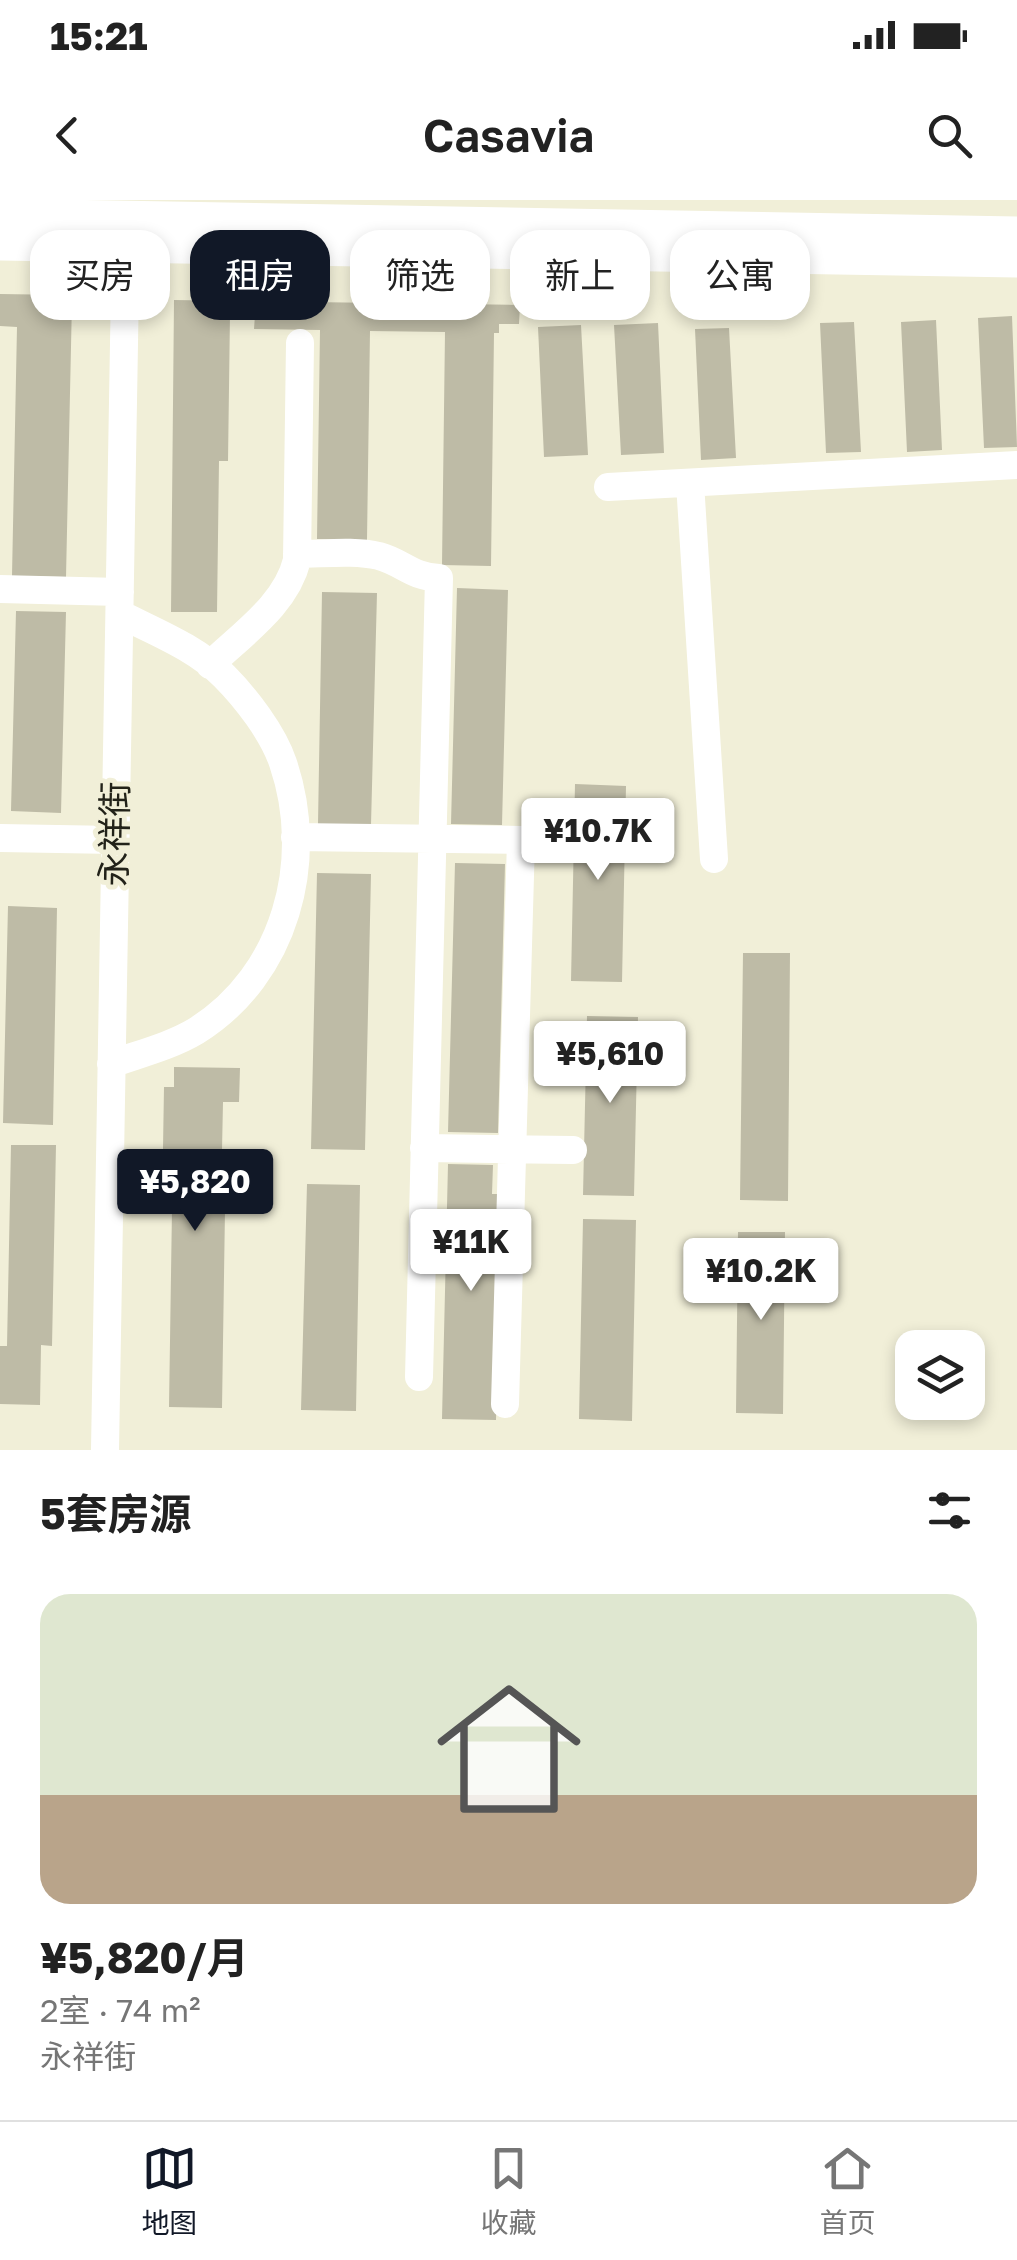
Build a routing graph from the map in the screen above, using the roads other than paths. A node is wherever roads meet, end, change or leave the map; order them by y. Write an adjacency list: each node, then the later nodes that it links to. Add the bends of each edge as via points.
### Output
1 (323, 211): 4 (main road); 6 (main road)
2 (0, 216): 3 (main road)
3 (110, 230)
4 (145, 230)
5 (170, 233): 9 (main road)
6 (1017, 234)
7 (30, 240): 8 (main road)
8 (0, 242)
9 (1017, 260)
10 (125, 320): 17 (street, 永祥街)
11 (300, 342): 15 (street)
12 (1017, 465): 13 (street)
13 (690, 483): 14 (street); 23 (street)
14 (608, 488)
15 (297, 554): 18 (street, via 284,594); 21 (street, via 372,554 418,576 439,578)
16 (0, 589): 17 (street)
17 (120, 603): 18 (street); 22 (street, 永祥街)
18 (210, 664): 19 (street, via 282,759)
19 (295, 837): 21 (street); 24 (street, via 292,891 260,971 195,1032)
20 (0, 838): 22 (street)
21 (432, 839): 25 (street); 26 (street, via 521,840)
22 (115, 840): 24 (street, 永祥街)
23 (714, 859)
24 (111, 1064): 30 (street, 永祥街)
25 (424, 1148): 26 (street); 28 (street)
26 (512, 1149): 27 (street); 29 (street)
27 (573, 1150)
28 (419, 1377)
29 (504, 1404)
30 (104, 1450)

